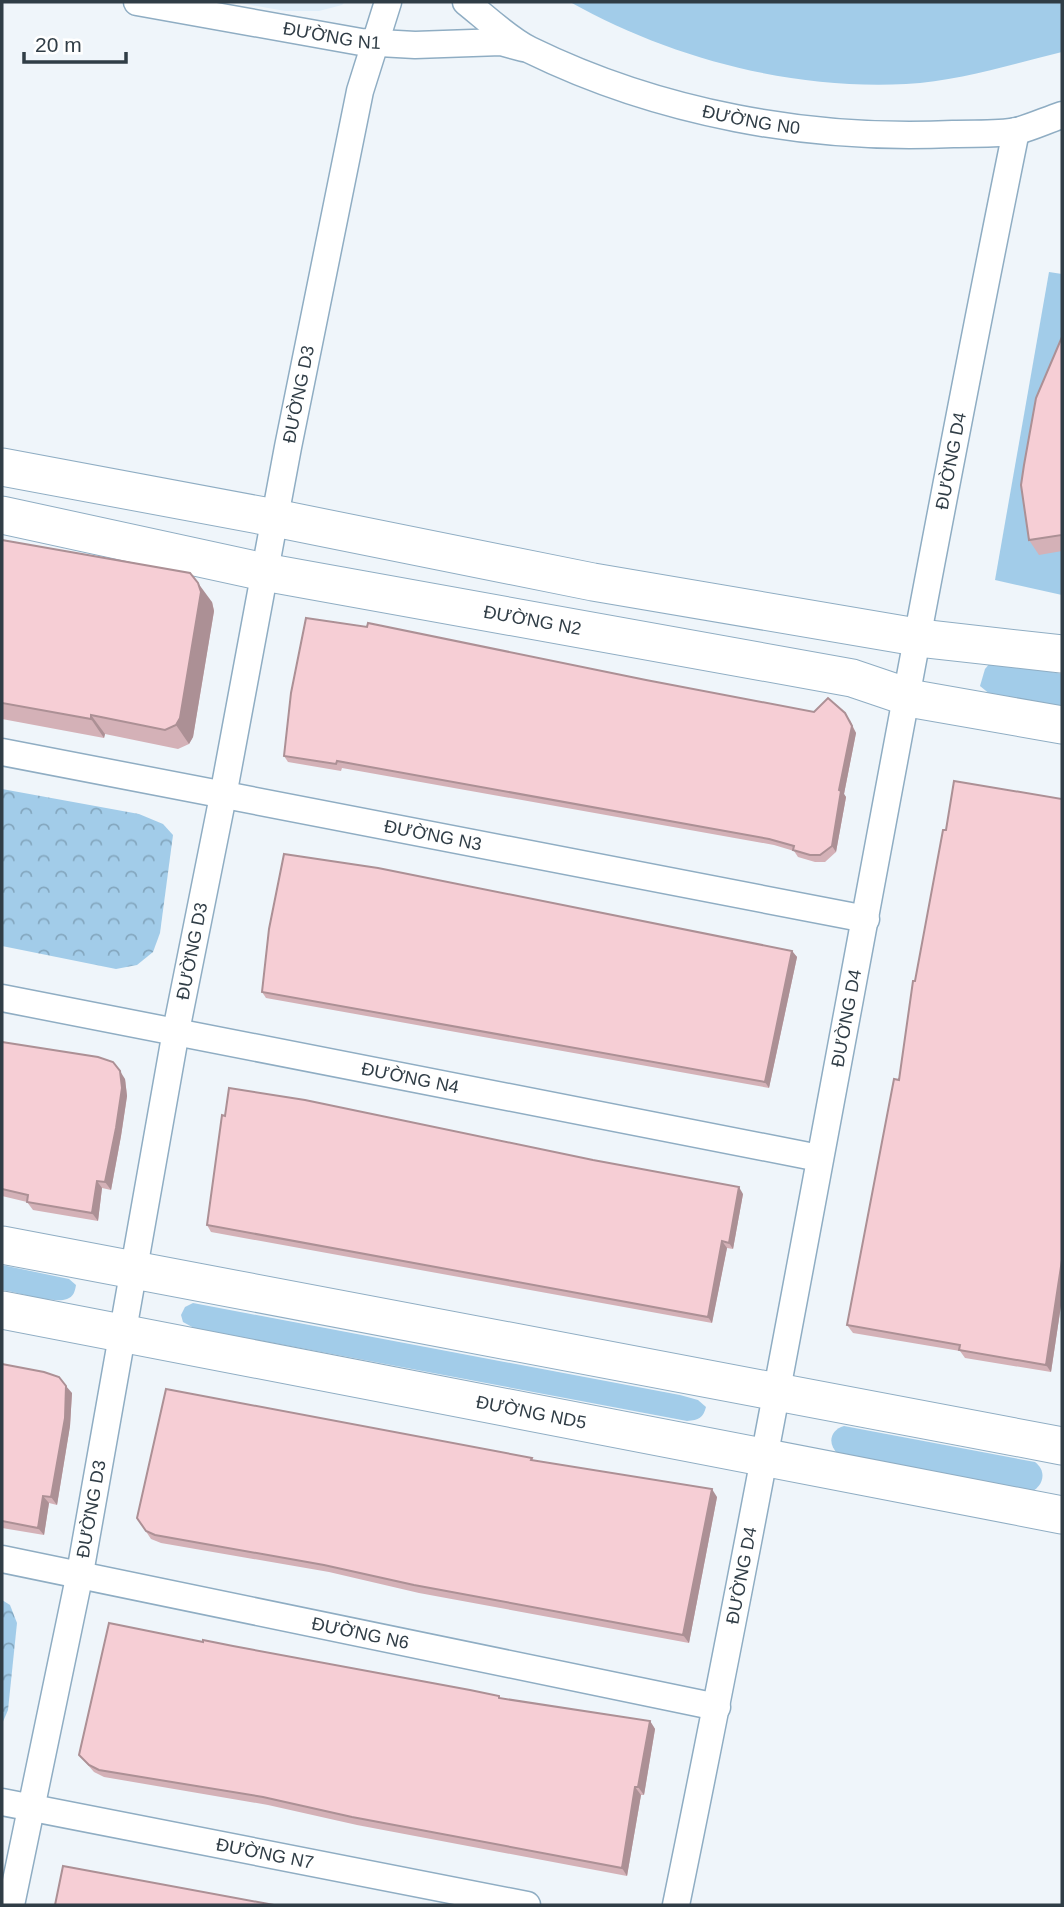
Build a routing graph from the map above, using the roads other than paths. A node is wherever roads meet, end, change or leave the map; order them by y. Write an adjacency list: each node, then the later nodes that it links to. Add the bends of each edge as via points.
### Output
1 (137, 2): 4 (street, ĐƯỜNG N1)
2 (388, 2): 4 (street, ĐƯỜNG D3)
3 (466, 2): 5 (street, ĐƯỜNG N0)
4 (375, 44): 5 (street, ĐƯỜNG N1, via 500,43); 10 (street, ĐƯỜNG D3, via 344,163)
5 (527, 49): 7 (street, ĐƯỜNG N0, via 651,97 761,123 889,136)
6 (1062, 115): 7 (street, ĐƯỜNG N0)
7 (1016, 131): 14 (street, ĐƯỜNG D4)
8 (2, 467): 10 (street)
9 (2, 515): 11 (street, ĐƯỜNG N2)
10 (275, 518): 11 (street, ĐƯỜNG D3); 12 (street)
11 (264, 572): 13 (street, ĐƯỜNG N2); 19 (street, ĐƯỜNG D3)
12 (593, 582): 13 (street); 14 (street)
13 (583, 628): 16 (street, ĐƯỜNG N2, via 852,678)
14 (918, 637): 15 (street); 16 (street, ĐƯỜNG D4)
15 (1062, 654)
16 (906, 697): 17 (street, ĐƯỜNG N2); 20 (street, ĐƯỜNG D4)
17 (1062, 725)
18 (2, 752): 19 (street, ĐƯỜNG N3)
19 (223, 796): 20 (street, ĐƯỜNG N3); 22 (street, ĐƯỜNG D3)
20 (866, 919): 23 (street, ĐƯỜNG D4)
21 (2, 998): 22 (street, ĐƯỜNG N4)
22 (176, 1031): 23 (street, ĐƯỜNG N4); 25 (street, ĐƯỜNG D3)
23 (819, 1158): 28 (street, ĐƯỜNG D4)
24 (2, 1245): 25 (street)
25 (134, 1269): 27 (street, ĐƯỜNG D3); 28 (street)
26 (2, 1310): 27 (street, ĐƯỜNG ND5)
27 (122, 1333): 30 (street, ĐƯỜNG ND5); 33 (street, ĐƯỜNG D3)
28 (777, 1393): 29 (street); 30 (street, ĐƯỜNG D4)
29 (1062, 1446)
30 (765, 1459): 31 (street, ĐƯỜNG ND5); 34 (street, ĐƯỜNG D4)
31 (1062, 1515)
32 (2, 1559): 33 (street, ĐƯỜNG N6)
33 (80, 1573): 34 (street, ĐƯỜNG N6); 36 (street, ĐƯỜNG D3)
34 (717, 1707): 39 (street, ĐƯỜNG D4)
35 (2, 1801): 36 (street, ĐƯỜNG N7)
36 (30, 1807): 37 (street, ĐƯỜNG D3); 38 (street, ĐƯỜNG N7)
37 (11, 1905)
38 (527, 1905)
39 (676, 1905)

